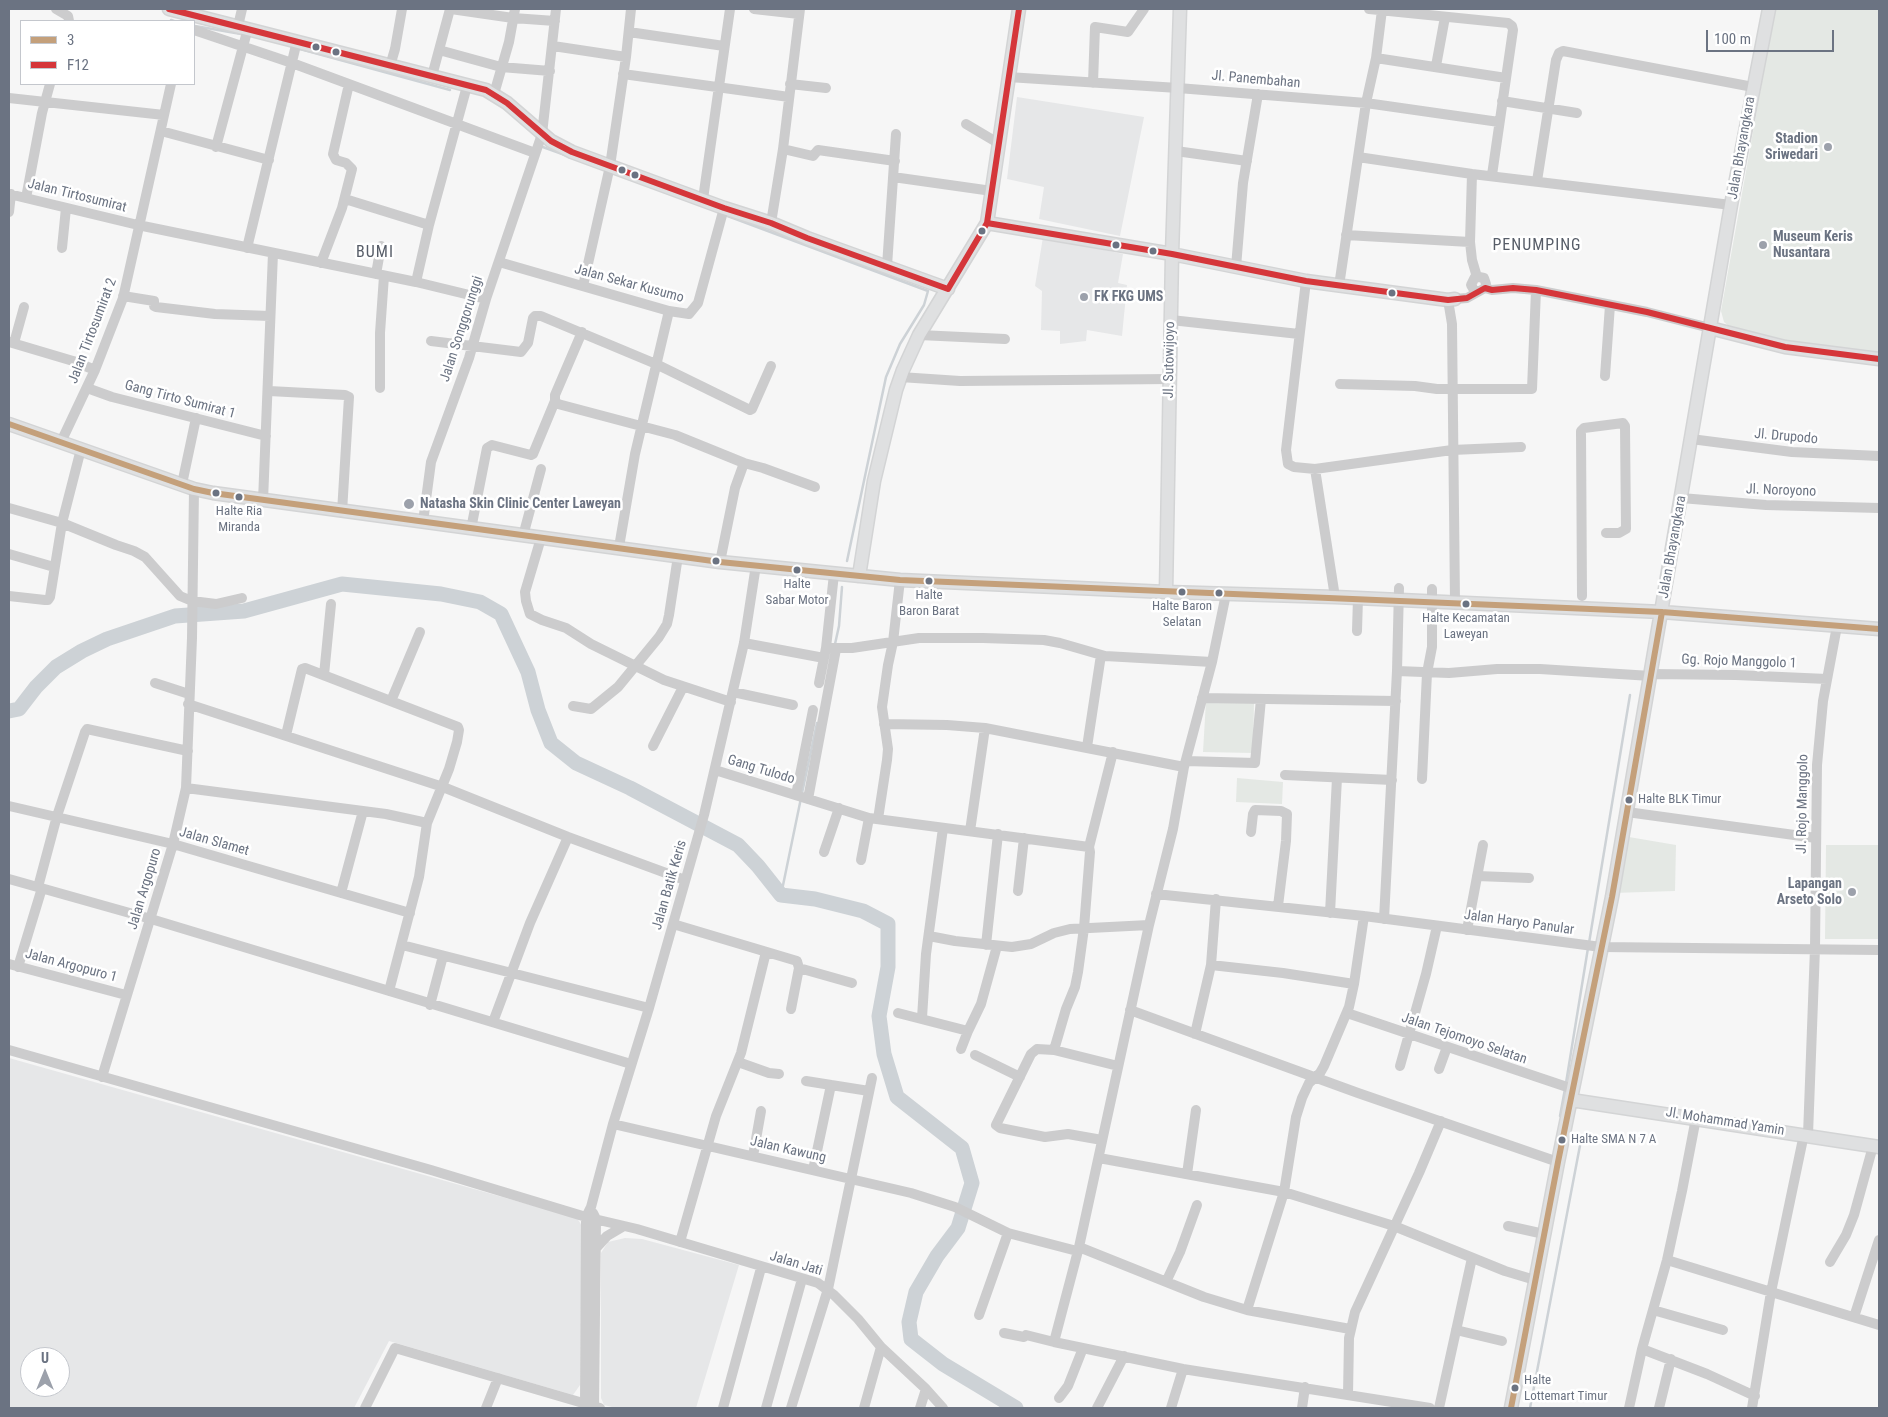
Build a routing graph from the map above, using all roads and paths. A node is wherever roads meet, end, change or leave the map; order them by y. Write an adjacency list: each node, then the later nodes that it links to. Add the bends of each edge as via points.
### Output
1 (56, 9): 20 (street, via 68,16)
2 (169, 9): 18 (main road)
3 (242, 9): 22 (street)
4 (402, 9): 33 (street)
5 (450, 9): 17 (street); 29 (street)
6 (556, 9): 21 (street, Jalan Songgorunggi)
7 (631, 9): 24 (street)
8 (730, 9): 27 (street)
9 (754, 9): 16 (street)
10 (1019, 9): 39 (main road)
11 (1144, 9): 41 (street, via 1128,32 1094,27)
12 (1180, 9): 50 (main road, Jl. Sutowijoyo)
13 (1369, 9): 15 (street)
14 (1769, 9): 47 (main road, Jalan Bhayangkara)
15 (1382, 10): 19 (street); 31 (street)
16 (800, 11): 43 (street)
17 (514, 13): 21 (street); 35 (street)
18 (186, 17): 22 (main road)
19 (1444, 17): 34 (street); 40 (street, via 1508,22 1513,30)
20 (69, 20)
21 (555, 20): 26 (street, Jalan Songgorunggi)
22 (243, 27): 25 (main road); 28 (street)
23 (195, 30): 28 (street)
24 (629, 32): 27 (street); 30 (street)
25 (296, 46): 32 (street); 33 (main road)
26 (552, 46): 30 (street); 36 (street, Jalan Songgorunggi)
27 (724, 46): 48 (street)
28 (244, 47): 32 (street); 68 (street)
29 (439, 50): 35 (street); 38 (street)
30 (626, 56): 37 (street)
31 (1376, 58): 34 (street); 57 (street)
32 (292, 63): 42 (street); 72 (street)
33 (390, 66): 38 (main road)
34 (1436, 66): 40 (street)
35 (501, 67): 36 (street); 51 (street)
36 (550, 71): 67 (street, Jalan Songgorunggi)
37 (623, 74): 48 (street); 75 (street)
38 (432, 76): 46 (main road)
39 (1008, 77): 41 (street, Jl. Panembahan); 66 (main road)
40 (1506, 78): 55 (street)
41 (1093, 83): 50 (street, Jl. Panembahan)
42 (349, 84): 63 (street); 83 (street, via 333,154 336,160 346,163 352,170)
43 (790, 84): 49 (street); 53 (street)
44 (50, 85): 56 (street)
45 (171, 85): 60 (street, Jalan Tirtosumirat 2)
46 (467, 86): 51 (main road); 63 (street)
47 (1753, 87): 58 (street, via 1568,51 1560,53 1556,60); 85 (main road, Jalan Bhayangkara)
48 (719, 88): 53 (street); 84 (street)
49 (826, 88)
50 (1178, 88): 52 (street, Jl. Panembahan); 70 (main road, Jl. Sutowijoyo)
51 (494, 94): 67 (main road)
52 (1258, 94): 57 (street, Jl. Panembahan); 74 (street)
53 (789, 97): 69 (street)
54 (9, 98): 56 (street)
55 (1502, 101): 58 (street); 61 (street)
56 (44, 102): 60 (street); 82 (street)
57 (1366, 103): 61 (street, Jl. Panembahan); 71 (street)
58 (1549, 108): 59 (street); 79 (street)
59 (1577, 113)
60 (164, 115): 64 (street, Jalan Tirtosumirat 2)
61 (1499, 122): 77 (street)
62 (966, 124): 66 (street)
63 (456, 125): 67 (street); 92 (street)
64 (160, 131): 68 (street); 91 (street, Jalan Tirtosumirat 2)
65 (896, 134): 73 (street)
66 (998, 143): 80 (main road)
67 (538, 144): 75 (main road, via 572,152); 100 (street, Jalan Songgorunggi)
68 (216, 147): 72 (street)
69 (783, 149): 73 (street, via 813,156 818,150); 89 (street)
70 (1176, 151): 74 (street); 99 (main road, Jl. Sutowijoyo)
71 (1358, 156): 76 (street); 93 (street)
72 (269, 160): 97 (street)
73 (895, 161): 78 (street)
74 (1247, 161): 103 (street)
75 (608, 170): 84 (main road); 108 (street)
76 (1472, 174): 77 (street); 94 (street)
77 (1492, 175): 79 (street)
78 (893, 176): 80 (street); 102 (street)
79 (1537, 181): 85 (street)
80 (992, 191): 90 (main road)
81 (10, 194): 82 (street, Jalan Tirtosumirat); 88 (street)
82 (26, 198): 86 (street, Jalan Tirtosumirat)
83 (345, 199): 92 (street); 101 (street)
84 (702, 199): 87 (main road)
85 (1731, 205): 120 (main road, Jalan Bhayangkara)
86 (66, 208): 91 (street, Jalan Tirtosumirat); 96 (street)
87 (724, 210): 89 (main road); 117 (street, Jalan Sekar Kusumo, via 696,307 685,314)
88 (9, 212)
89 (771, 223): 102 (main road)
90 (986, 223): 99 (main road); 110 (main road)
91 (138, 225): 97 (street, Jalan Tirtosumirat); 112 (street, Jalan Tirtosumirat 2)
92 (429, 225): 106 (street)
93 (1346, 235): 94 (street); 109 (street)
94 (1470, 242): 107 (street)
95 (382, 246): 104 (street)
96 (62, 248)
97 (247, 248): 98 (street, Jalan Tirtosumirat)
98 (273, 254): 101 (street, Jalan Tirtosumirat); 118 (street)
99 (1172, 254): 103 (main road); 119 (main road, Jl. Sutowijoyo)
100 (499, 262): 108 (street, Jalan Sekar Kusumo); 113 (street, Jalan Songgorunggi)
101 (321, 263): 104 (street, Jalan Tirtosumirat)
102 (887, 266): 110 (main road)
103 (1236, 267): 105 (main road)
104 (380, 275): 106 (street, Jalan Tirtosumirat); 137 (street)
105 (1306, 281): 109 (main road); 122 (street)
106 (416, 282): 113 (street, Jalan Tirtosumirat)
107 (1480, 285): 111 (street, via 1492,290); 114 (street, via 1467,298)
108 (583, 286): 117 (street, Jalan Sekar Kusumo)
109 (1338, 286): 114 (main road)
110 (948, 289): 123 (main road)
111 (1536, 290): 115 (street); 138 (street, via 1532,390)
112 (124, 296): 118 (street, via 154,301 156,307); 131 (street, Jalan Tirtosumirat 2)
113 (486, 299): 127 (street, Jalan Songgorunggi)
114 (1452, 299): 138 (street)
115 (1610, 305): 120 (street); 132 (street)
116 (24, 307): 126 (street)
117 (669, 311): 129 (street)
118 (270, 316): 139 (street)
119 (1171, 320): 122 (street); 134 (main road, Jl. Sutowijoyo)
120 (1710, 328): 128 (main road, via 1785,346); 145 (main road, Jalan Bhayangkara)
121 (582, 332): 127 (street, via 538,315 533,318 528,343 521,352); 129 (street); 140 (street)
122 (1299, 334): 153 (street, via 1286,458 1294,467)
123 (919, 335): 124 (street); 133 (main road)
124 (1005, 339)
125 (431, 341): 127 (street)
126 (11, 343): 131 (street)
127 (472, 346): 162 (street, Jalan Songgorunggi, via 431,462)
128 (1879, 359)
129 (656, 364): 130 (street, via 750,410); 143 (street)
130 (770, 366)
131 (95, 370): 136 (street, Jalan Tirtosumirat 2)
132 (1605, 376)
133 (900, 377): 134 (street, via 960,380); 175 (main road, via 874,480)
134 (1170, 378): 177 (main road, Jl. Sutowijoyo)
135 (1340, 384): 138 (street)
136 (87, 388): 141 (street, Gang Tirto Sumirat 1); 146 (street, Jalan Tirtosumirat 2)
137 (380, 388)
138 (1453, 389): 149 (street)
139 (268, 391): 144 (street); 161 (street, via 348,397)
140 (555, 401): 143 (street); 164 (street, via 532,455 492,445 487,448)
141 (196, 418): 144 (street, Gang Tirto Sumirat 1); 154 (street)
142 (9, 424): 146 (main road)
143 (642, 427): 151 (street, via 674,435); 168 (street)
144 (266, 436): 158 (street)
145 (1691, 439): 150 (street, Jl. Drupodo, via 1792,452); 157 (main road, Jalan Bhayangkara)
146 (61, 442): 148 (main road)
147 (1521, 447): 149 (street)
148 (80, 449): 154 (main road); 163 (street)
149 (1452, 450): 153 (street); 186 (street)
150 (1879, 456)
151 (744, 463): 155 (street); 171 (street, via 735,488)
152 (541, 469): 166 (street)
153 (1315, 469): 182 (street)
154 (182, 484): 156 (main road)
155 (815, 487)
156 (194, 489): 158 (main road); 188 (street, Jalan Argopuro)
157 (1681, 498): 160 (street, Jl. Noroyono, via 1766,505); 189 (main road, Jalan Bhayangkara)
158 (263, 501): 161 (main road)
159 (9, 508): 163 (street)
160 (1879, 508)
161 (342, 512): 162 (main road)
162 (424, 522): 164 (main road)
163 (62, 524): 173 (street); 188 (street, via 145,557)
164 (471, 529): 166 (main road)
165 (1606, 532): 181 (street, via 1619,533 1626,529 1623,423 1581,431)
166 (523, 536): 167 (main road)
167 (541, 538): 168 (main road); 199 (street, via 525,592 530,614 566,628)
168 (619, 547): 170 (main road)
169 (9, 554): 173 (street)
170 (678, 556): 171 (main road); 199 (street, via 667,624)
171 (720, 562): 172 (main road)
172 (756, 565): 174 (main road); 195 (street, Jalan Batik Keris)
173 (54, 567): 185 (street, via 48,600)
174 (834, 574): 175 (main road); 196 (street)
175 (859, 576): 176 (main road)
176 (900, 580): 177 (main road); 194 (street)
177 (1166, 592): 178 (main road)
178 (1226, 594): 182 (main road); 198 (street)
179 (1399, 594): 180 (main road); 184 (main road); 200 (street)
180 (1432, 596): 186 (main road); 201 (street, via 1432,647)
181 (1582, 596)
182 (1335, 597): 184 (main road)
183 (242, 598): 188 (street)
184 (1358, 598): 192 (street)
185 (9, 599)
186 (1455, 602): 189 (main road)
187 (331, 604): 202 (street)
188 (192, 605): 210 (street, Jalan Argopuro)
189 (1662, 612): 190 (main road); 203 (main road, Jalan Bhayangkara)
190 (1836, 626): 191 (main road); 204 (street, Jl. Rojo Manggolo)
191 (1879, 629)
192 (1357, 631)
193 (420, 632): 212 (street)
194 (893, 642): 196 (street); 197 (street, via 937,637 1044,640); 217 (street, via 882,707)
195 (744, 643): 196 (street); 208 (street, Jalan Batik Keris)
196 (830, 650): 206 (street); 232 (street)
197 (1101, 655): 198 (street); 221 (street)
198 (1212, 662): 209 (street)
199 (635, 665): 207 (street); 215 (street, via 618,687 591,709)
200 (1397, 671): 201 (street, Gg. Rojo Manggolo 1); 213 (street)
201 (1427, 673): 203 (street, Gg. Rojo Manggolo 1, via 1526,669); 228 (street)
202 (324, 675): 212 (street); 219 (street, via 302,669)
203 (1651, 675): 204 (street, Gg. Rojo Manggolo 1); 236 (main road, Jalan Bhayangkara)
204 (1827, 679): 246 (street, Jl. Rojo Manggolo, via 1818,747)
205 (155, 683): 210 (street)
206 (819, 683)
207 (683, 687): 208 (street); 220 (street)
208 (732, 697): 214 (street); 225 (street, Jalan Batik Keris)
209 (1202, 698): 211 (street); 224 (street)
210 (189, 699): 219 (street); 222 (street, Jalan Argopuro)
211 (1261, 699): 213 (street); 224 (street, via 1255,763)
212 (390, 701): 230 (street, via 459,729)
213 (1396, 701): 229 (street)
214 (793, 705)
215 (574, 706)
216 (813, 710): 232 (street)
217 (884, 724): 218 (street); 238 (street, via 887,760)
218 (985, 728): 221 (street); 241 (street)
219 (286, 735): 230 (street)
220 (653, 746)
221 (1087, 747): 223 (street)
222 (188, 751): 231 (street, Jalan Argopuro); 237 (street, via 87,730)
223 (1113, 752): 224 (street); 249 (street)
224 (1185, 764): 259 (street)
225 (715, 770): 232 (street, Gang Tulodo); 255 (street, Jalan Batik Keris)
226 (1285, 775): 227 (street)
227 (1337, 778): 229 (street); 262 (street)
228 (1422, 779)
229 (1392, 780): 266 (street)
230 (443, 787): 239 (street); 244 (street)
231 (186, 788): 235 (street); 247 (street, Jalan Argopuro)
232 (802, 797): 234 (street, Gang Tulodo)
233 (9, 806): 237 (street, Jalan Slamet)
234 (838, 808): 238 (street, Gang Tulodo); 250 (street)
235 (363, 811): 239 (street); 258 (street)
236 (1627, 812): 246 (street); 276 (main road, Jalan Bhayangkara)
237 (57, 816): 247 (street, Jalan Slamet); 256 (street)
238 (873, 819): 240 (street, Gang Tulodo); 251 (street)
239 (427, 823): 263 (street)
240 (943, 828): 241 (street, Gang Tulodo); 272 (street)
241 (970, 831): 243 (street, Gang Tulodo)
242 (1252, 832): 261 (street, via 1255,810 1287,814)
243 (998, 834): 245 (street, Gang Tulodo); 274 (street)
244 (568, 837): 255 (street); 284 (street)
245 (1024, 838): 249 (street, Gang Tulodo); 257 (street)
246 (1816, 838): 277 (street, Jl. Rojo Manggolo)
247 (173, 844): 258 (street, Jalan Slamet); 265 (street, Jalan Argopuro)
248 (1483, 844): 252 (street)
249 (1089, 847): 270 (street)
250 (824, 852)
251 (861, 860)
252 (1477, 876): 253 (street); 271 (street)
253 (1529, 878)
254 (9, 879): 256 (street)
255 (685, 880): 267 (street, Jalan Batik Keris)
256 (40, 888): 265 (street); 282 (street)
257 (1018, 891)
258 (341, 893): 263 (street, Jalan Slamet)
259 (1156, 894): 260 (street, Jalan Haryo Panular); 268 (street)
260 (1216, 899): 261 (street, Jalan Haryo Panular); 281 (street)
261 (1278, 906): 262 (street, Jalan Haryo Panular)
262 (1330, 912): 264 (street, Jalan Haryo Panular)
263 (410, 913): 273 (street)
264 (1364, 916): 266 (street, Jalan Haryo Panular); 286 (street)
265 (151, 919): 287 (street); 288 (street, Jalan Argopuro)
266 (1384, 919): 269 (street, Jalan Haryo Panular)
267 (673, 924): 279 (street); 290 (street, Jalan Batik Keris)
268 (1149, 924): 270 (street); 292 (street)
269 (1437, 926): 271 (street, Jalan Haryo Panular); 299 (street)
270 (1084, 928): 275 (street, via 1061,930 1023,946); 303 (street, via 1075,987)
271 (1467, 930): 276 (street, Jalan Haryo Panular)
272 (929, 936): 274 (street); 295 (street)
273 (402, 945): 280 (street); 287 (street)
274 (986, 945): 275 (street)
275 (997, 946): 297 (street, via 981,1004)
276 (1597, 947): 277 (street, Jalan Haryo Panular); 317 (main road, Jalan Bhayangkara)
277 (1815, 948): 278 (street, Jalan Haryo Panular); 324 (street, Jl. Rojo Manggolo)
278 (1879, 950)
279 (766, 952): 283 (street, via 795,960); 305 (street)
280 (443, 956): 284 (street); 289 (street)
281 (1212, 965): 286 (street); 298 (street)
282 (14, 966): 288 (street, Jalan Argopuro 1)
283 (799, 968): 285 (street); 291 (street)
284 (511, 972): 290 (street); 296 (street)
285 (852, 983)
286 (1354, 984): 294 (street)
287 (389, 991): 289 (street)
288 (126, 995): 311 (street, Jalan Argopuro)
289 (430, 1005): 296 (street)
290 (649, 1008): 306 (street, Jalan Batik Keris)
291 (791, 1009)
292 (1130, 1010): 298 (street); 307 (street)
293 (898, 1013): 295 (street)
294 (1347, 1013): 299 (street, Jalan Tejomoyo Selatan); 314 (street, via 1324,1066)
295 (922, 1018): 297 (street)
296 (493, 1022): 306 (street)
297 (968, 1031): 301 (street)
298 (1195, 1034): 314 (street)
299 (1410, 1035): 300 (street, Jalan Tejomoyo Selatan); 308 (street)
300 (1447, 1047): 309 (street); 317 (street, Jalan Tejomoyo Selatan)
301 (961, 1049)
302 (9, 1050): 311 (street, Jalan Jati)
303 (1054, 1050): 307 (street); 312 (street, via 1041,1048 1033,1051)
304 (975, 1055): 312 (street)
305 (738, 1062): 310 (street); 326 (street)
306 (631, 1064): 323 (street, Jalan Batik Keris)
307 (1118, 1066): 325 (street)
308 (1400, 1066)
309 (1439, 1069)
310 (779, 1074)
311 (102, 1077): 336 (street, Jalan Jati)
312 (1020, 1077): 325 (street, via 996,1126 1045,1138 1068,1134)
313 (872, 1078): 318 (street)
314 (1315, 1078): 322 (street); 334 (street, via 1305,1089 1296,1117)
315 (806, 1081): 316 (street)
316 (831, 1085): 318 (street); 331 (street)
317 (1568, 1090): 321 (main road, Jl. Mohammad Yamin); 330 (main road, Jalan Bhayangkara)
318 (869, 1092): 333 (street)
319 (1196, 1110): 332 (street)
320 (761, 1111): 328 (street)
321 (1696, 1118): 324 (main road, Jl. Mohammad Yamin); 347 (street)
322 (1441, 1121): 330 (street); 338 (street)
323 (613, 1124): 326 (street, Jalan Kawung); 336 (street, Jalan Batik Keris, via 591,1207)
324 (1806, 1134): 327 (main road, Jl. Mohammad Yamin); 354 (street, Jl. Rojo Manggolo)
325 (1102, 1140): 329 (street)
326 (707, 1146): 328 (street, Jalan Kawung); 343 (street)
327 (1876, 1146): 348 (street, via 1854,1215)
328 (753, 1156): 331 (street, Jalan Kawung)
329 (1099, 1158): 332 (street); 345 (street)
330 (1558, 1162): 341 (main road, Jalan Bhayangkara)
331 (813, 1170): 333 (street, Jalan Kawung)
332 (1187, 1174): 334 (street)
333 (852, 1179): 340 (street, Jalan Kawung, via 929,1198); 353 (street)
334 (1284, 1192): 338 (street); 356 (street)
335 (1197, 1205): 352 (street)
336 (591, 1218): 337 (street, Jalan Jati); 344 (street); 355 (street)
337 (624, 1226): 343 (street, Jalan Jati); 344 (street, via 606,1236)
338 (1394, 1226): 346 (street); 361 (street, via 1354,1312)
339 (1508, 1226): 341 (street)
340 (1008, 1233): 345 (street, Jalan Kawung); 358 (street)
341 (1544, 1234): 351 (main road, Jalan Bhayangkara)
342 (1879, 1240): 359 (street)
343 (680, 1242): 349 (street, Jalan Jati)
344 (596, 1248): 355 (street)
345 (1078, 1249): 352 (street, Jalan Kawung); 366 (street)
346 (1472, 1258): 351 (street); 362 (street)
347 (1667, 1260): 354 (street); 357 (street)
348 (1830, 1262)
349 (761, 1268): 350 (street, Jalan Jati); 382 (street)
350 (802, 1279): 353 (street, Jalan Jati); 383 (street)
351 (1535, 1280): 393 (main road, Jalan Bhayangkara)
352 (1166, 1282): 356 (street, Jalan Kawung)
353 (828, 1289): 367 (street, Jalan Jati); 384 (street)
354 (1771, 1292): 359 (street); 377 (street, Jl. Rojo Manggolo)
355 (590, 1294): 379 (street)
356 (1247, 1310): 361 (street, Jalan Kawung)
357 (1653, 1310): 363 (street); 369 (street)
358 (979, 1315)
359 (1854, 1317): 360 (street)
360 (1879, 1325)
361 (1350, 1329): 376 (street)
362 (1456, 1330): 365 (street); 392 (street)
363 (1723, 1330)
364 (1004, 1333): 366 (street)
365 (1502, 1341)
366 (1054, 1342): 368 (street)
367 (881, 1347): 375 (street, Jalan Jati); 385 (street)
368 (1082, 1348): 370 (street); 378 (street, via 1068,1386)
369 (1642, 1349): 371 (street); 394 (street)
370 (1124, 1356): 372 (street); 388 (street)
371 (1672, 1360): 377 (street); 395 (street)
372 (1183, 1369): 374 (street); 389 (street)
373 (498, 1378): 379 (street); 380 (street, via 395,1348); 381 (street)
374 (1306, 1387): 376 (street); 390 (street)
375 (926, 1389): 386 (street); 387 (street, Jalan Jati)
376 (1348, 1395): 391 (street)
377 (1755, 1396): 396 (street, Jl. Rojo Manggolo)
378 (1059, 1398)
379 (592, 1407)
380 (365, 1408)
381 (486, 1408)
382 (722, 1408)
383 (766, 1408)
384 (791, 1408)
385 (864, 1408)
386 (920, 1408)
387 (943, 1408)
388 (1097, 1408)
389 (1171, 1408)
390 (1302, 1408)
391 (1430, 1408)
392 (1439, 1408)
393 (1511, 1408)
394 (1629, 1408)
395 (1659, 1408)
396 (1752, 1408)

